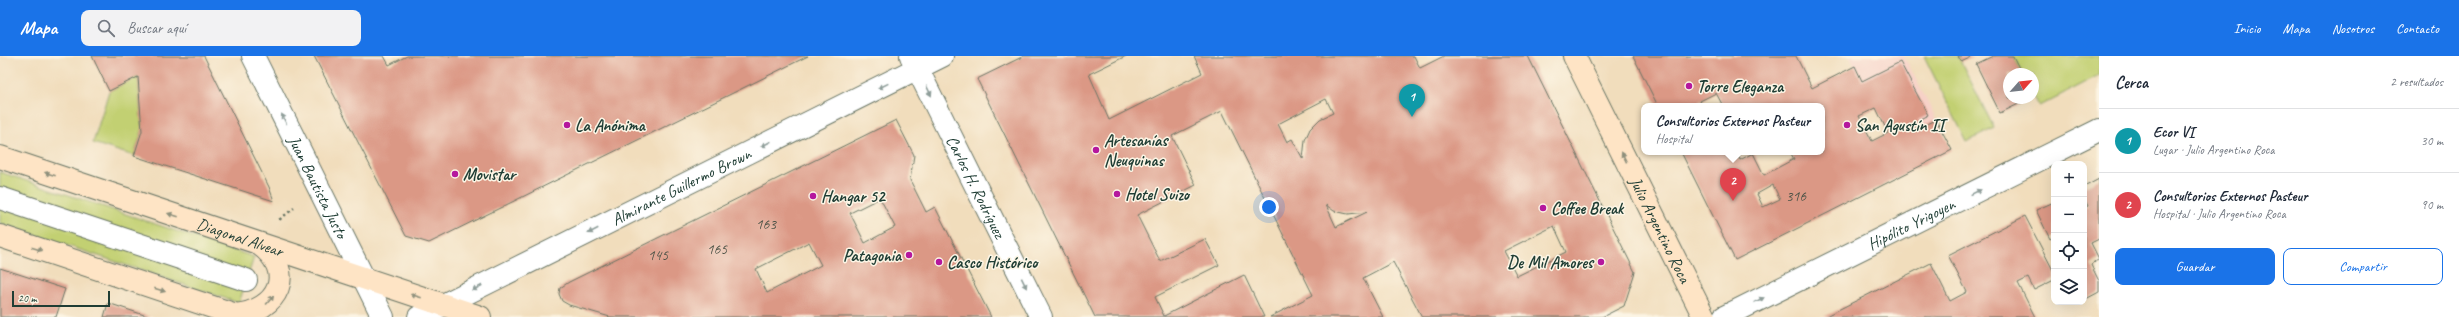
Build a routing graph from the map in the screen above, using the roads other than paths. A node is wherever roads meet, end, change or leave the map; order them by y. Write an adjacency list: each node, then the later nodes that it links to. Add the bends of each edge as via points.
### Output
1 (253, 56): 10 (street, Juan Bautista Justo, one-way to 1)
2 (942, 56): 4 (street, Almirante Guillermo Brown)
3 (1574, 56): 18 (main road, Julio Argentino Roca, one-way to 3)
4 (914, 62): 12 (street, Almirante Guillermo Brown, one-way to 12); 17 (street, Carlos H. Rodríguez, one-way to 17)
5 (2099, 130): 19 (street, Hipólito Yrigoyen, one-way to 5)
6 (0, 157): 9 (main road, Diagonal Alvear, one-way to 6)
7 (0, 198): 11 (street)
8 (0, 236): 13 (main road, one-way to 13)
9 (258, 243): 10 (main road, Diagonal Alvear); 13 (main road, one-way to 9, via 266,305 277,290 280,280 275,259)
10 (364, 278): 12 (main road, Diagonal Alvear, one-way to 10); 14 (street, Juan Bautista Justo)
11 (246, 280)
12 (444, 305): 15 (street, Almirante Guillermo Brown); 16 (main road, Diagonal Alvear)
13 (239, 316)
14 (383, 317)
15 (420, 317)
16 (480, 317)
17 (1041, 317)
18 (1704, 317)
19 (1724, 317)

